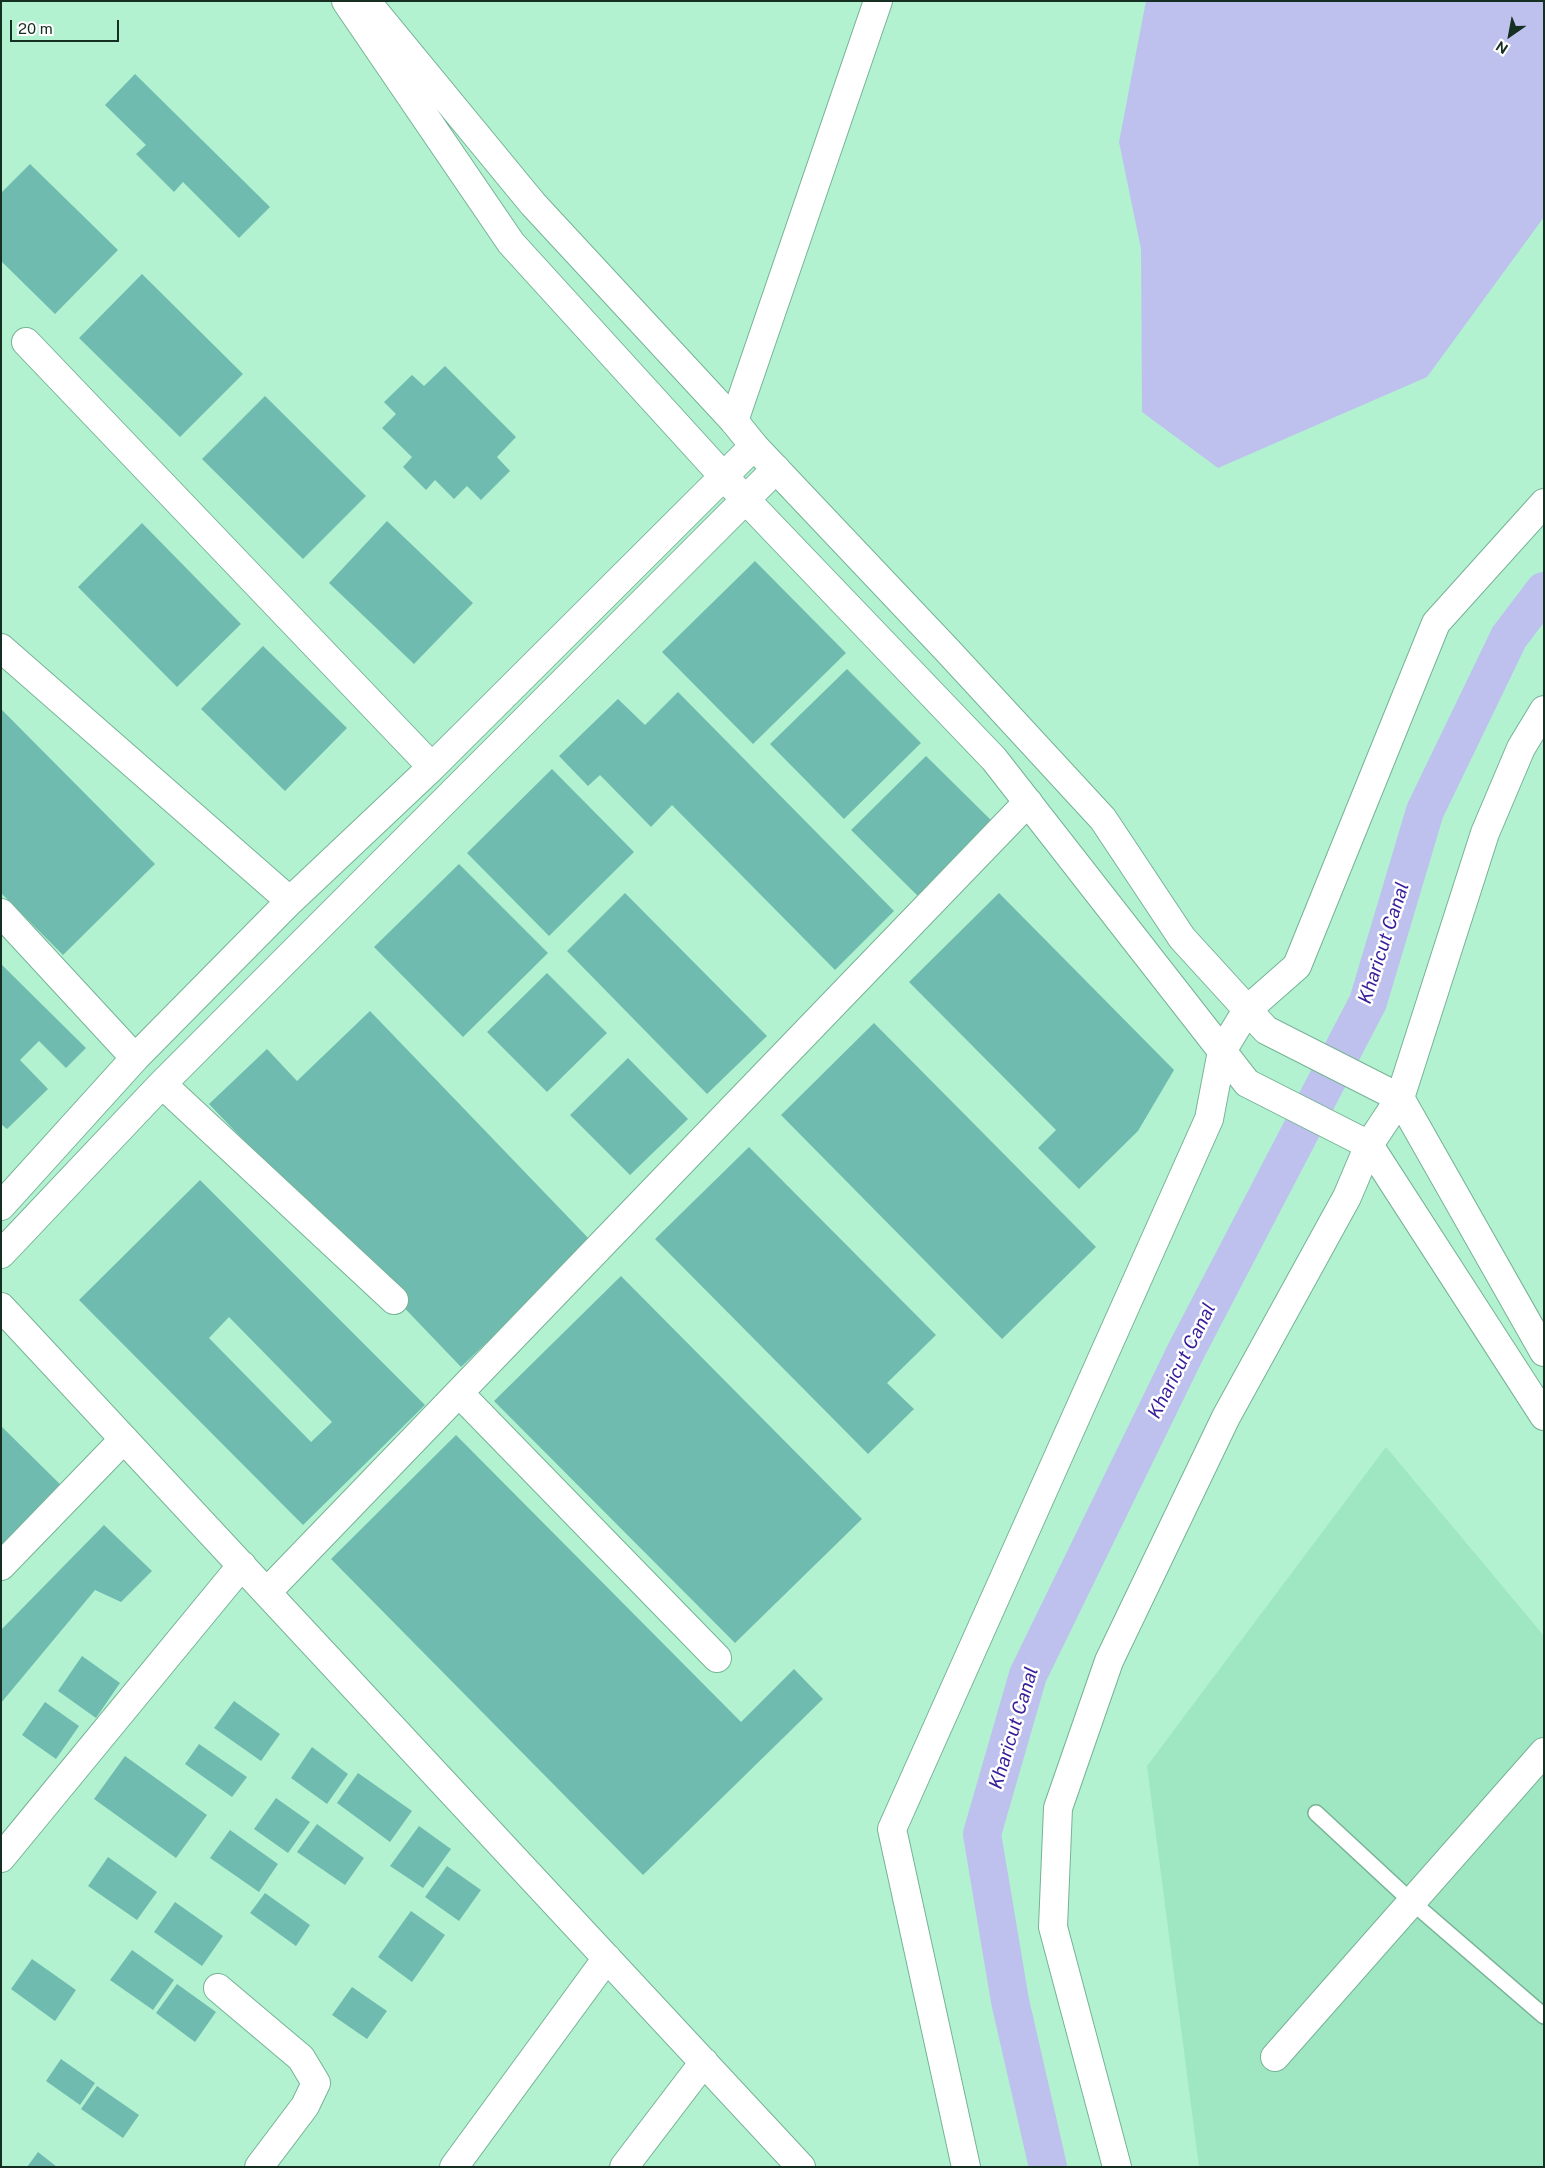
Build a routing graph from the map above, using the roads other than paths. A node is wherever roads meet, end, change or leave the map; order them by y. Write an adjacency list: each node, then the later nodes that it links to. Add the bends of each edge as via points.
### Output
1 (346, 1): 8 (street, via 511,243)
2 (366, 1): 5 (street, via 532,204)
3 (878, 1): 5 (street)
4 (26, 342): 13 (street)
5 (734, 421): 6 (street)
6 (754, 446): 7 (street); 8 (street)
7 (776, 469): 9 (street); 17 (street, via 1103,819 1182,938)
8 (724, 477): 9 (street); 13 (street)
9 (745, 500): 14 (street, via 994,759); 20 (street)
10 (1544, 503): 17 (street, via 1436,623 1297,966)
11 (1, 648): 15 (street)
12 (1544, 710): 21 (street, via 1521,748 1485,833)
13 (432, 767): 15 (street)
14 (1028, 802): 18 (street); 28 (street)
15 (290, 901): 19 (street)
16 (1, 913): 19 (street)
17 (1248, 1010): 18 (street); 21 (street, via 1266,1030)
18 (1222, 1051): 22 (street, via 1247,1083); 48 (street, via 1209,1120 892,1829)
19 (135, 1058): 23 (street)
20 (162, 1084): 24 (street); 25 (street)
21 (1400, 1098): 22 (street); 27 (street)
22 (1363, 1142): 29 (street); 49 (street, via 1347,1197 1226,1417 1109,1661 1058,1808 1053,1927)
23 (1, 1206)
24 (1, 1254)
25 (394, 1300)
26 (1, 1307): 30 (street)
27 (1544, 1352)
28 (459, 1392): 33 (street); 34 (street)
29 (1544, 1416)
30 (124, 1439): 31 (street); 32 (street)
31 (242, 1565): 33 (street); 37 (street)
32 (1, 1566)
33 (267, 1592): 39 (street)
34 (717, 1658)
35 (1544, 1752): 38 (street)
36 (1316, 1813): 38 (lane)
37 (1, 1858)
38 (1412, 1902): 41 (lane); 42 (street)
39 (607, 1958): 43 (street); 46 (street)
40 (218, 1988): 45 (street, via 301,2058 316,2083 305,2106)
41 (1544, 2016)
42 (1275, 2058)
43 (704, 2062): 44 (street); 47 (street)
44 (798, 2166)
45 (260, 2167)
46 (454, 2167)
47 (624, 2167)
48 (966, 2167)
49 (1117, 2167)

